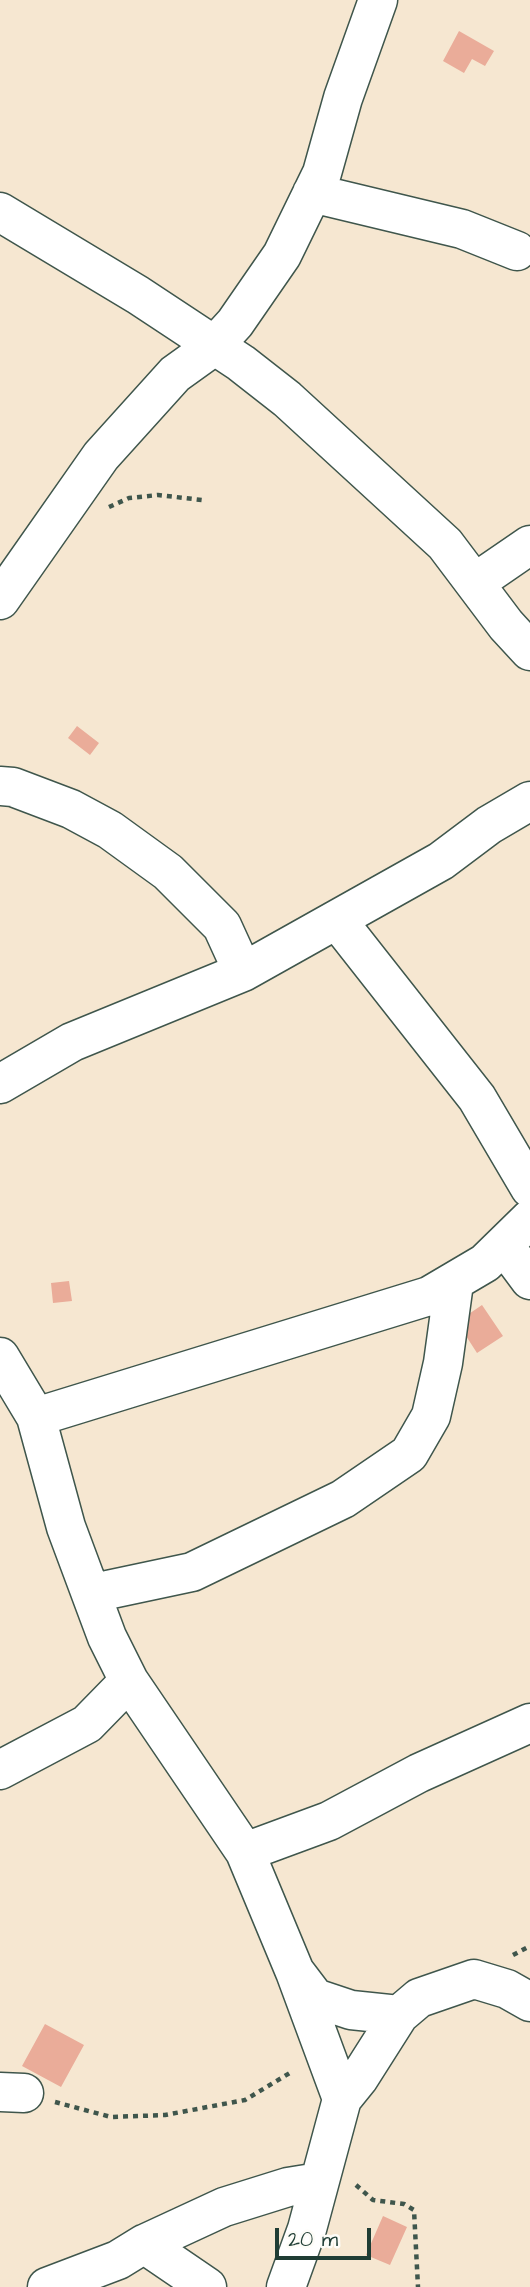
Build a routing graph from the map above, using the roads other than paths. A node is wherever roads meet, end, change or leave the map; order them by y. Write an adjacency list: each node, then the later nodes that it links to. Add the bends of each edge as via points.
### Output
1 (375, 1): 2 (street)
2 (312, 193): 4 (street, via 462,229); 5 (street, via 282,255)
3 (0, 212): 5 (street)
4 (517, 251)
5 (214, 346): 7 (street, via 319,427 445,544); 8 (street, via 175,374 127,424)
6 (530, 545): 7 (street)
7 (476, 582): 9 (street)
8 (0, 600)
9 (530, 651)
10 (0, 786): 13 (street, via 71,809 110,830 167,872 222,926)
11 (530, 801): 12 (street, via 442,861)
12 (337, 920): 13 (street); 15 (street, via 477,1098)
13 (243, 972): 14 (street, via 72,1042)
14 (0, 1084)
15 (530, 1188)
16 (517, 1232): 17 (street); 18 (street, via 485,1263)
17 (530, 1280)
18 (454, 1283): 20 (street, via 393,1308); 21 (street, via 431,1416 409,1454 343,1499 192,1572)
19 (6, 1379): 20 (street)
20 (36, 1416): 21 (street, via 66,1527)
21 (93, 1593): 22 (street, via 107,1637)
22 (129, 1681): 24 (street, via 87,1724); 25 (street)
23 (530, 1723): 25 (street, via 419,1773 329,1821)
24 (0, 1770)
25 (244, 1852): 26 (street)
26 (295, 1972): 28 (street, via 315,1998 351,2010); 29 (street)
27 (530, 2002): 28 (street, via 474,1979 419,1998)
28 (399, 2015): 29 (street)
29 (342, 2099): 30 (street)
30 (321, 2175): 31 (street, via 224,2207); 34 (street)
31 (144, 2244): 32 (street, via 118,2260); 33 (street)
32 (47, 2287)
33 (207, 2287)
34 (286, 2287)

